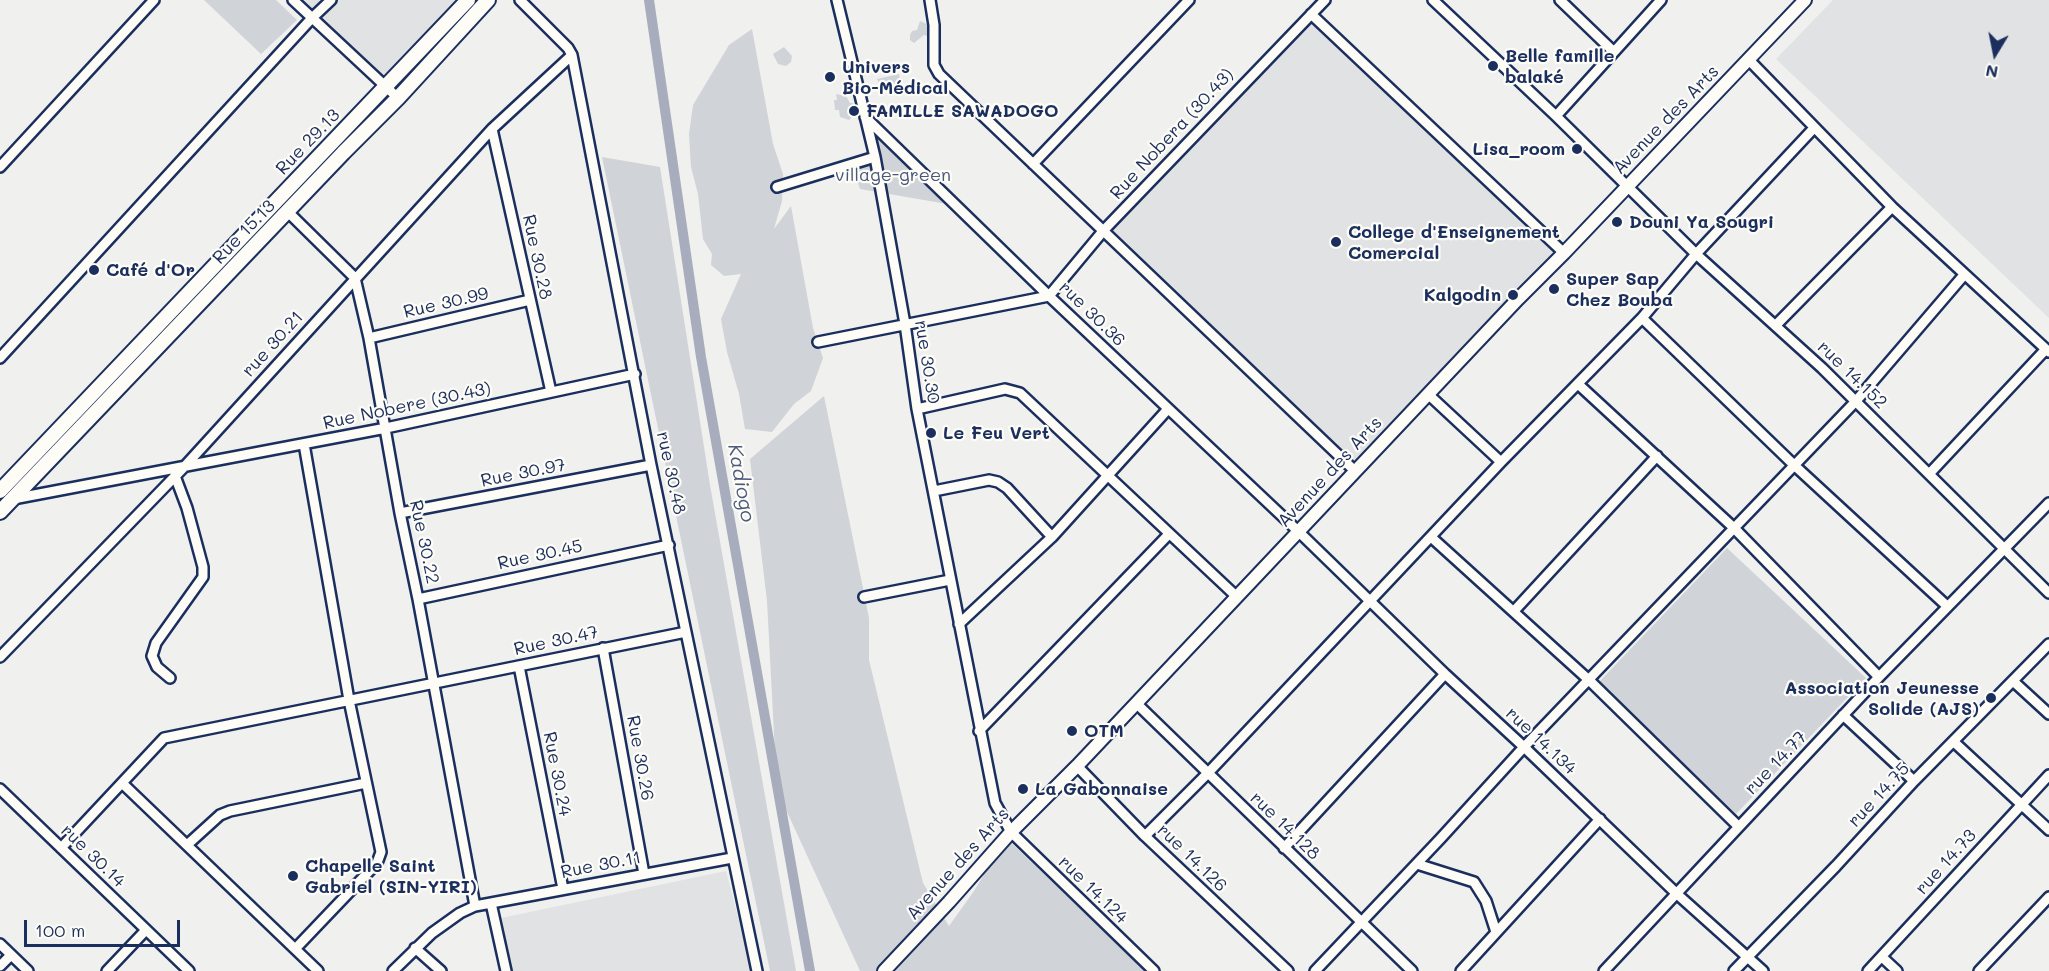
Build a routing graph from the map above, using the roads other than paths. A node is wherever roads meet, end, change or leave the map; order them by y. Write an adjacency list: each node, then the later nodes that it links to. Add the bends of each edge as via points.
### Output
1 (154, 0): 28 (street)
2 (293, 0): 16 (street)
3 (331, 0): 16 (street)
4 (468, 0): 20 (main road, Rue 29.13)
5 (488, 0): 21 (main road, Rue 15.13)
6 (520, 0): 18 (street)
7 (837, 0): 23 (street, rue 30.30)
8 (930, 0): 27 (street, via 934,65 939,74)
9 (1189, 0): 27 (street)
10 (1325, 0): 15 (street, Rue Nobera (30.43))
11 (1433, 0): 22 (street, rue 14.152)
12 (1560, 0): 17 (street)
13 (1661, 0): 17 (street)
14 (1805, 0): 19 (street, Avenue des Arts)
15 (1311, 14): 33 (street, Rue Nobera (30.43)); 34 (street)
16 (312, 18): 20 (street); 46 (street)
17 (1614, 52): 22 (street)
18 (573, 55): 25 (street, rue 30.21); 47 (street, rue 30.48)
19 (1749, 60): 24 (street); 29 (street, Avenue des Arts)
20 (387, 86): 21 (street); 66 (main road, Rue 29.13)
21 (398, 98): 32 (main road, Rue 15.13)
22 (1556, 116): 29 (street, rue 14.152)
23 (865, 117): 26 (street, rue 30.30); 38 (street, rue 30.36)
24 (1814, 128): 31 (street); 35 (street)
25 (492, 129): 37 (street, rue 30.21); 39 (street, Rue 30.28)
26 (875, 158): 30 (street); 41 (street, rue 30.30)
27 (1033, 164): 33 (street)
28 (0, 167)
29 (1627, 186): 34 (street, Avenue des Arts); 35 (street, rue 14.152)
30 (777, 187)
31 (1892, 207): 36 (street); 42 (street)
32 (288, 213): 37 (street); 66 (main road, Rue 15.13)
33 (1104, 230): 38 (street, Rue Nobera (30.43)); 61 (street)
34 (1564, 253): 50 (street, Avenue des Arts)
35 (1696, 254): 40 (street); 42 (street, rue 14.152)
36 (1964, 275): 45 (street); 51 (street)
37 (356, 278): 43 (street, Rue 30.22); 60 (street, rue 30.21)
38 (1049, 297): 41 (street); 53 (street, rue 30.36)
39 (530, 300): 43 (street, Rue 30.99); 49 (street, Rue 30.28)
40 (1642, 318): 48 (street); 59 (street)
41 (905, 324): 44 (street); 52 (street, rue 30.30)
42 (1776, 325): 51 (street, rue 14.152)
43 (369, 338): 54 (street, Rue 30.22)
44 (818, 342)
45 (2047, 351): 62 (street)
46 (0, 358)
47 (635, 375): 49 (street, Rue Nobere (30.43)); 58 (street, rue 30.48)
48 (1578, 384): 56 (street); 57 (street)
49 (551, 392): 54 (street, Rue Nobere (30.43))
50 (1429, 395): 57 (street); 61 (street, Avenue des Arts)
51 (1856, 401): 59 (street); 62 (street, rue 14.152)
52 (917, 409): 63 (street, via 1005,389 1020,393); 65 (street, rue 30.30)
53 (1168, 409): 63 (street); 71 (street, rue 30.36)
54 (386, 428): 55 (street, Rue Nobere (30.43)); 69 (street, Rue 30.22)
55 (304, 444): 60 (street, Rue Nobere (30.43)); 97 (street)
56 (1657, 456): 70 (street); 84 (street)
57 (1501, 462): 74 (street)
58 (651, 465): 69 (street, Rue 30.97); 75 (street, rue 30.48)
59 (1794, 465): 70 (street); 83 (street)
60 (185, 466): 64 (street, rue 30.21); 66 (street, Rue Nobere (30.43))
61 (1355, 471): 71 (street, Avenue des Arts)
62 (1930, 472): 76 (street, rue 14.152)
63 (1107, 474): 72 (street); 73 (street)
64 (175, 476): 89 (street, rue 30.21); 93 (street, via 187,508 203,577 156,643 152,656 157,667)
65 (934, 490): 73 (street, via 989,480 998,482); 77 (street, rue 30.30)
66 (6, 495): 68 (main road, Rue 15.13)
67 (2049, 503): 76 (street, rue 14.77)
68 (0, 513)
69 (400, 513): 81 (street, Rue 30.22)
70 (1734, 528): 92 (street); 94 (street)
71 (1299, 532): 79 (street, Avenue des Arts); 82 (street, rue 14.134)
72 (1169, 534): 79 (street); 101 (street)
73 (1052, 537): 85 (street)
74 (1431, 537): 82 (street); 84 (street)
75 (669, 545): 81 (street, Rue 30.45); 86 (street, rue 30.48)
76 (2004, 548): 78 (street, rue 14.152); 83 (street, rue 14.77)
77 (950, 580): 80 (street); 85 (street, rue 30.30)
78 (2049, 593)
79 (1236, 596): 98 (street, Avenue des Arts)
80 (864, 597)
81 (418, 598): 96 (street, Rue 30.22)
82 (1369, 601): 91 (street, rue 14.134); 105 (street)
83 (1947, 606): 92 (street, rue 14.77)
84 (1514, 611): 94 (street)
85 (959, 624): 101 (street, rue 30.30)
86 (686, 632): 88 (street, Rue 30.47); 120 (street, rue 30.48)
87 (2049, 644): 95 (street, rue 14.75)
88 (603, 648): 90 (street, Rue 30.47); 122 (street, Rue 30.26)
89 (0, 657)
90 (519, 666): 96 (street, Rue 30.47); 123 (street, Rue 30.24)
91 (1445, 674): 103 (street, rue 14.134); 119 (street)
92 (1879, 677): 100 (street, rue 14.77)
93 (170, 678)
94 (1590, 681): 103 (street); 113 (street)
95 (2013, 681): 99 (street); 102 (street, rue 14.75)
96 (434, 684): 97 (street, Rue 30.47); 127 (street, Rue 30.22)
97 (349, 700): 108 (street, Rue 30.47, via 164,738); 109 (street)
98 (1136, 703): 104 (street, Avenue des Arts); 105 (street, rue 14.128)
99 (2049, 714)
100 (1843, 715): 107 (street); 113 (street, rue 14.77)
101 (980, 731): 115 (street, rue 30.30, via 995,803)
102 (1954, 742): 107 (street, rue 14.75); 111 (street)
103 (1524, 747): 112 (street, rue 14.134); 121 (street)
104 (1077, 766): 115 (street, Avenue des Arts); 116 (street, rue 14.126)
105 (1208, 773): 116 (street); 119 (street, rue 14.128)
106 (2049, 775): 111 (street, rue 14.73)
107 (1914, 781): 135 (street, rue 14.75)
108 (122, 783): 117 (street); 118 (street, Rue 30.47)
109 (366, 783): 117 (street, via 230,811 220,815); 132 (street, via 381,852 379,860)
110 (0, 789): 118 (street, rue 30.14)
111 (2021, 804): 114 (street); 136 (street, rue 14.73)
112 (1600, 819): 124 (street, rue 14.134); 130 (street)
113 (1738, 826): 124 (street, rue 14.77)
114 (2049, 830)
115 (1011, 832): 146 (street, Avenue des Arts); 147 (street, rue 14.124)
116 (1145, 836): 148 (street, rue 14.126)
117 (188, 845): 132 (street)
118 (61, 848): 129 (street, rue 30.14)
119 (1284, 848): 128 (street, rue 14.128)
120 (732, 858): 122 (street, Rue 30.11); 145 (street, rue 30.48)
121 (1417, 864): 128 (street); 130 (street, via 1474,882 1486,901)
122 (644, 874): 123 (street, Rue 30.11)
123 (563, 889): 126 (street, Rue 30.11)
124 (1677, 894): 135 (street, rue 14.134); 152 (street, rue 14.77)
125 (2049, 897): 157 (street)
126 (491, 903): 127 (street, Rue 30.11); 144 (street)
127 (476, 906): 133 (street)
128 (1361, 923): 149 (street); 150 (street, rue 14.128)
129 (146, 930): 139 (street); 140 (street, rue 30.14)
130 (1496, 932): 151 (street)
131 (0, 944): 134 (street)
132 (296, 948): 141 (street)
133 (415, 948): 142 (street); 143 (street)
134 (11, 955): 137 (street); 138 (street)
135 (1748, 957): 153 (street, rue 14.75); 154 (street, rue 14.134)
136 (1882, 957): 155 (street, rue 14.73); 156 (street)
137 (0, 966)
138 (28, 971)
139 (107, 971)
140 (189, 971)
141 (318, 971)
142 (393, 971)
143 (441, 971)
144 (506, 971)
145 (757, 971)
146 (884, 971)
147 (1154, 971)
148 (1288, 971)
149 (1315, 971)
150 (1412, 971)
151 (1461, 971)
152 (1604, 971)
153 (1734, 971)
154 (1763, 971)
155 (1868, 971)
156 (1897, 971)
157 (1979, 971)

